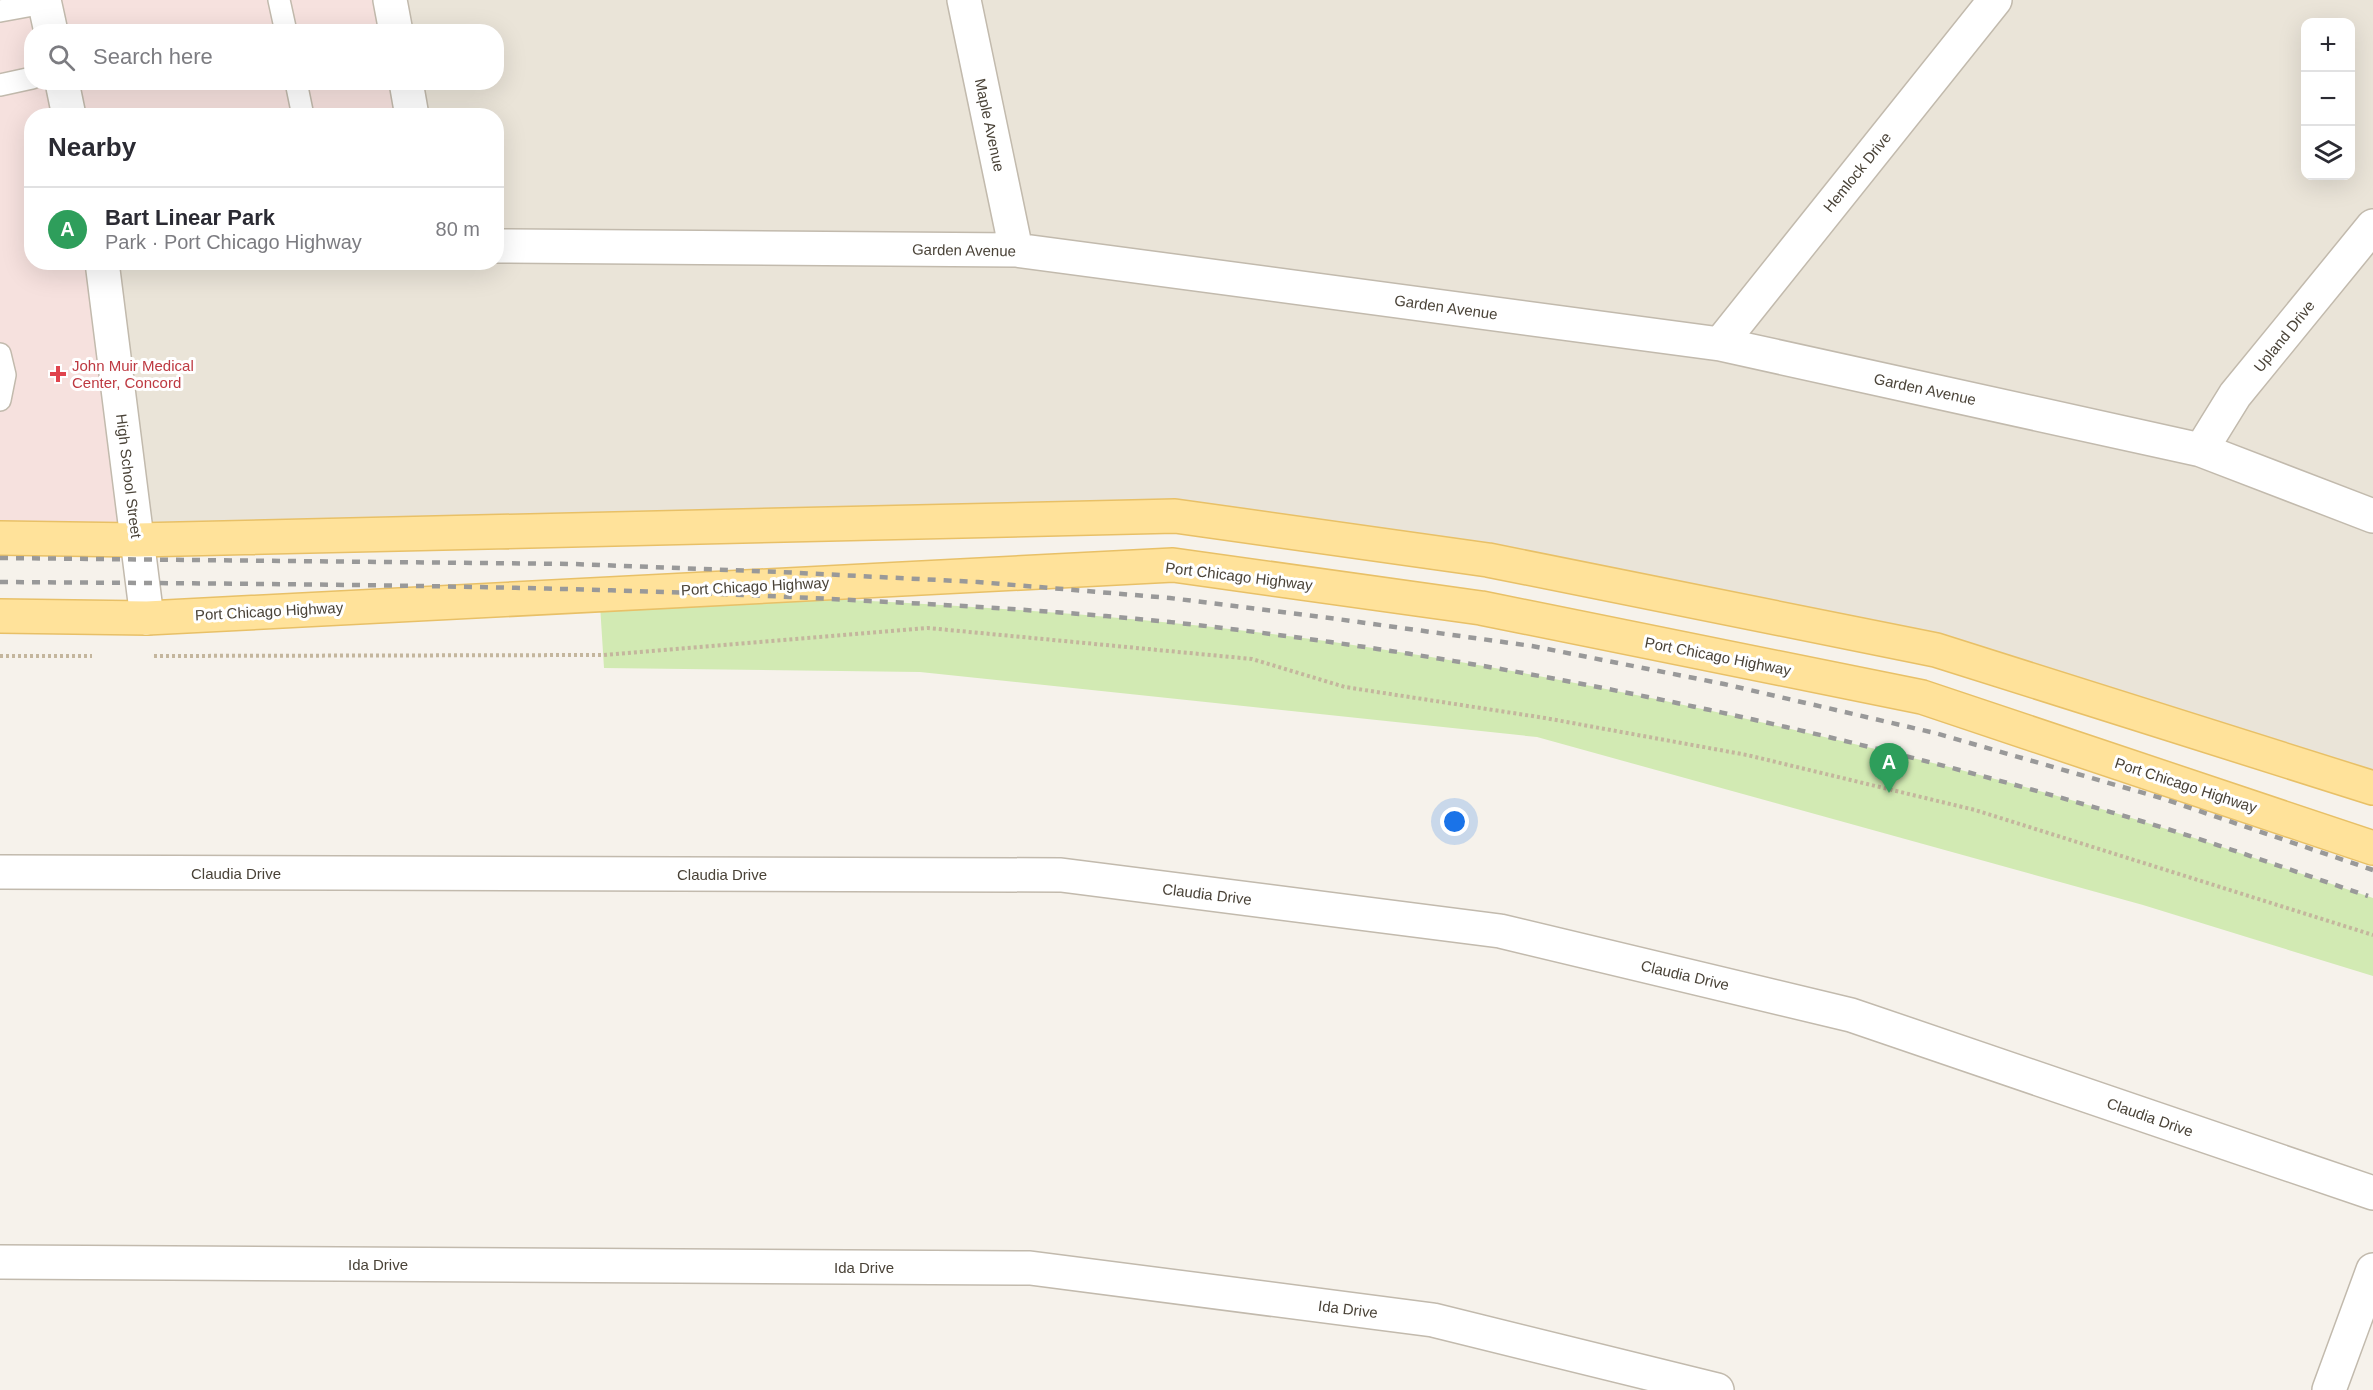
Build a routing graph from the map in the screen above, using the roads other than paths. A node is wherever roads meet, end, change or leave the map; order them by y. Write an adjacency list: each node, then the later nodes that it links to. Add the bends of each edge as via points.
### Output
1 (279, 0): 7 (lane)
2 (390, 0): 8 (street)
3 (964, 0): 19 (street, Maple Avenue)
4 (1995, 0): 21 (street, Hemlock Drive)
5 (0, 11): 6 (lane)
6 (46, 12)
7 (284, 24)
8 (394, 24)
9 (24, 80): 10 (lane)
10 (0, 85)
11 (64, 90): 14 (street)
12 (298, 90): 15 (lane)
13 (407, 90): 16 (street)
14 (67, 108)
15 (301, 108)
16 (411, 108)
17 (2373, 226): 24 (street, Upland Drive, via 2235,395)
18 (504, 246): 19 (street, Garden Avenue)
19 (1016, 250): 21 (street, Garden Avenue)
20 (103, 270): 27 (street, High School Street)
21 (1720, 344): 24 (street, Garden Avenue)
22 (0, 354): 23 (lane, via 5,375)
23 (0, 400)
24 (2201, 450): 25 (street, Garden Avenue)
25 (2373, 516)
26 (0, 538): 27 (main road)
27 (137, 540): 29 (street, High School Street); 30 (main road, via 1175,516 1488,560 1935,650)
28 (0, 616): 29 (main road, Port Chicago Highway)
29 (147, 618): 31 (main road, Port Chicago Highway, via 1173,565 1481,608 1922,697)
30 (2373, 788)
31 (2373, 848)
32 (0, 872): 33 (street, Claudia Drive, via 1061,875 1500,931 1851,1015)
33 (2373, 1193)
34 (0, 1262): 36 (street, Ida Drive, via 1030,1268 1433,1320)
35 (2373, 1270): 37 (street)
36 (1717, 1390)
37 (2329, 1390)

